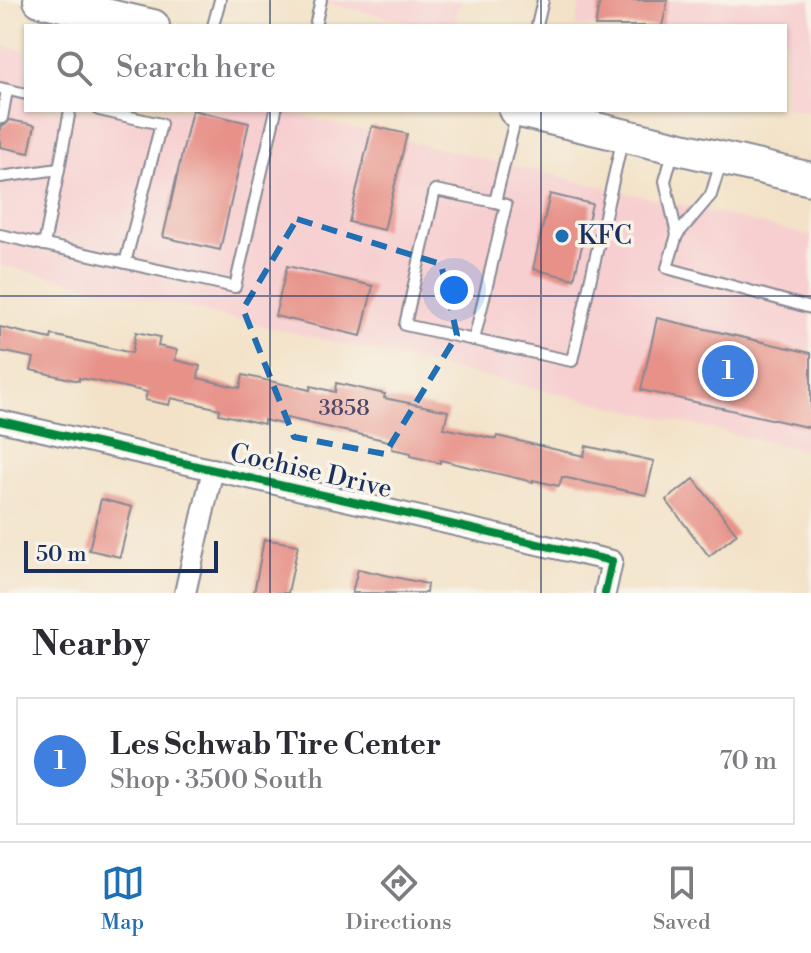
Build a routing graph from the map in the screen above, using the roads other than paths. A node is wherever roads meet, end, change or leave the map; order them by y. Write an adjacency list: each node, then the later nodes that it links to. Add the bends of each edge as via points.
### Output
1 (40, 0): 5 (main road)
2 (220, 0): 7 (lane)
3 (321, 0): 8 (lane)
4 (543, 0): 9 (lane)
5 (89, 19): 6 (main road)
6 (135, 24)
7 (214, 24)
8 (315, 24)
9 (537, 24)
10 (4, 89): 11 (lane); 17 (lane)
11 (24, 94)
12 (70, 112): 21 (lane)
13 (108, 112): 28 (lane, via 161,124)
14 (276, 112): 28 (lane, via 235,287)
15 (517, 112): 24 (lane)
16 (525, 112): 18 (main road)
17 (2, 118)
18 (623, 135): 19 (main road); 30 (lane, via 572,361)
19 (674, 147): 20 (main road); 26 (lane, via 665,181)
20 (722, 158): 23 (main road); 26 (lane, via 711,195)
21 (59, 169): 22 (lane); 27 (lane)
22 (0, 177)
23 (811, 179)
24 (495, 202): 30 (lane, via 506,205); 30 (lane, via 435,190 405,325)
25 (0, 235): 27 (lane)
26 (677, 235): 29 (lane, via 667,268)
27 (44, 245): 28 (lane)
28 (125, 263)
29 (811, 308)
30 (474, 340)
31 (0, 421): 32 (street, Cochise Drive)
32 (213, 469): 33 (street); 34 (street, Cochise Drive, via 612,561)
33 (185, 593)
34 (605, 593)

